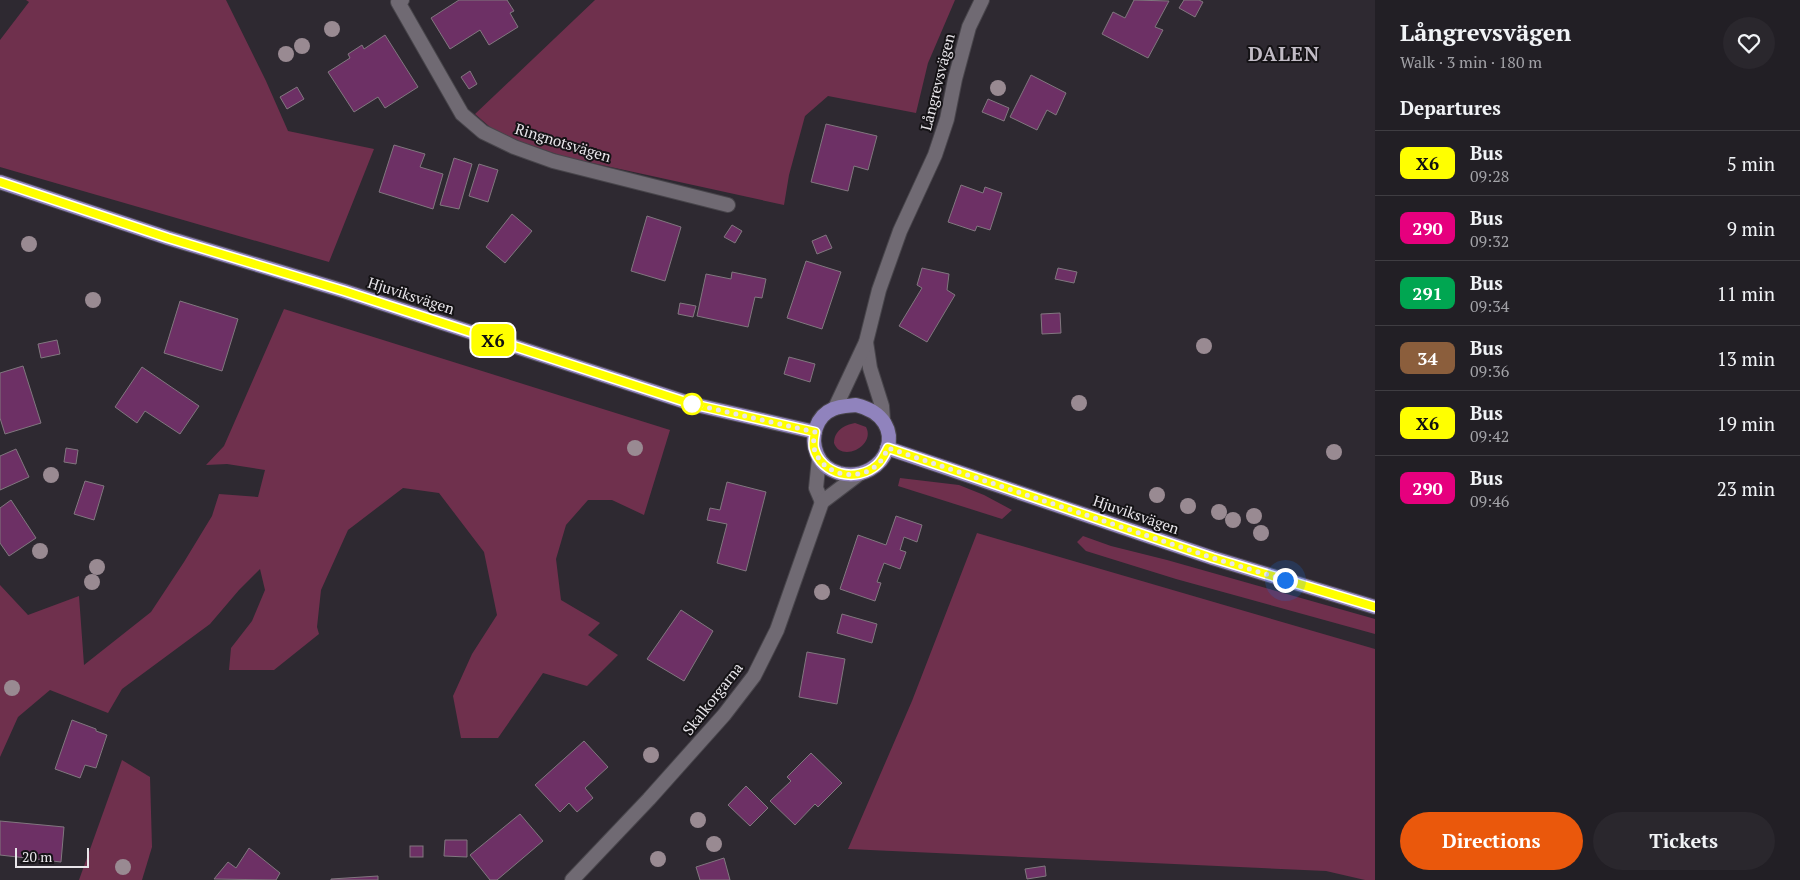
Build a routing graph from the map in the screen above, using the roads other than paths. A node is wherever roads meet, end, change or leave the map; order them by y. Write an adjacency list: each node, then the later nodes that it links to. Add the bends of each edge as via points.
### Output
1 (982, 0): 5 (street, Långrevsvägen, via 969,27 936,155 900,231 880,287)
2 (399, 1): 4 (street, Ringnotsvägen, via 462,114 483,132 553,161)
3 (0, 182): 8 (main road, Hjuviksvägen, via 692,404)
4 (728, 205)
5 (866, 342): 6 (street, Långrevsvägen); 7 (street, Långrevsvägen)
6 (834, 408): 7 (main road, via 856,405 876,413); 8 (main road, via 818,421)
7 (883, 420): 9 (main road, via 888,429)
8 (815, 432): 10 (main road, via 814,447)
9 (888, 448): 11 (main road, via 877,466); 13 (main road, Hjuviksvägen, via 1213,558)
10 (819, 459): 11 (main road, via 824,466 837,472); 12 (street, via 816,488)
11 (860, 474): 12 (street)
12 (822, 502): 14 (street, Skalkorgarna, via 777,630 754,676 724,715)
13 (1375, 607)
14 (572, 880)

